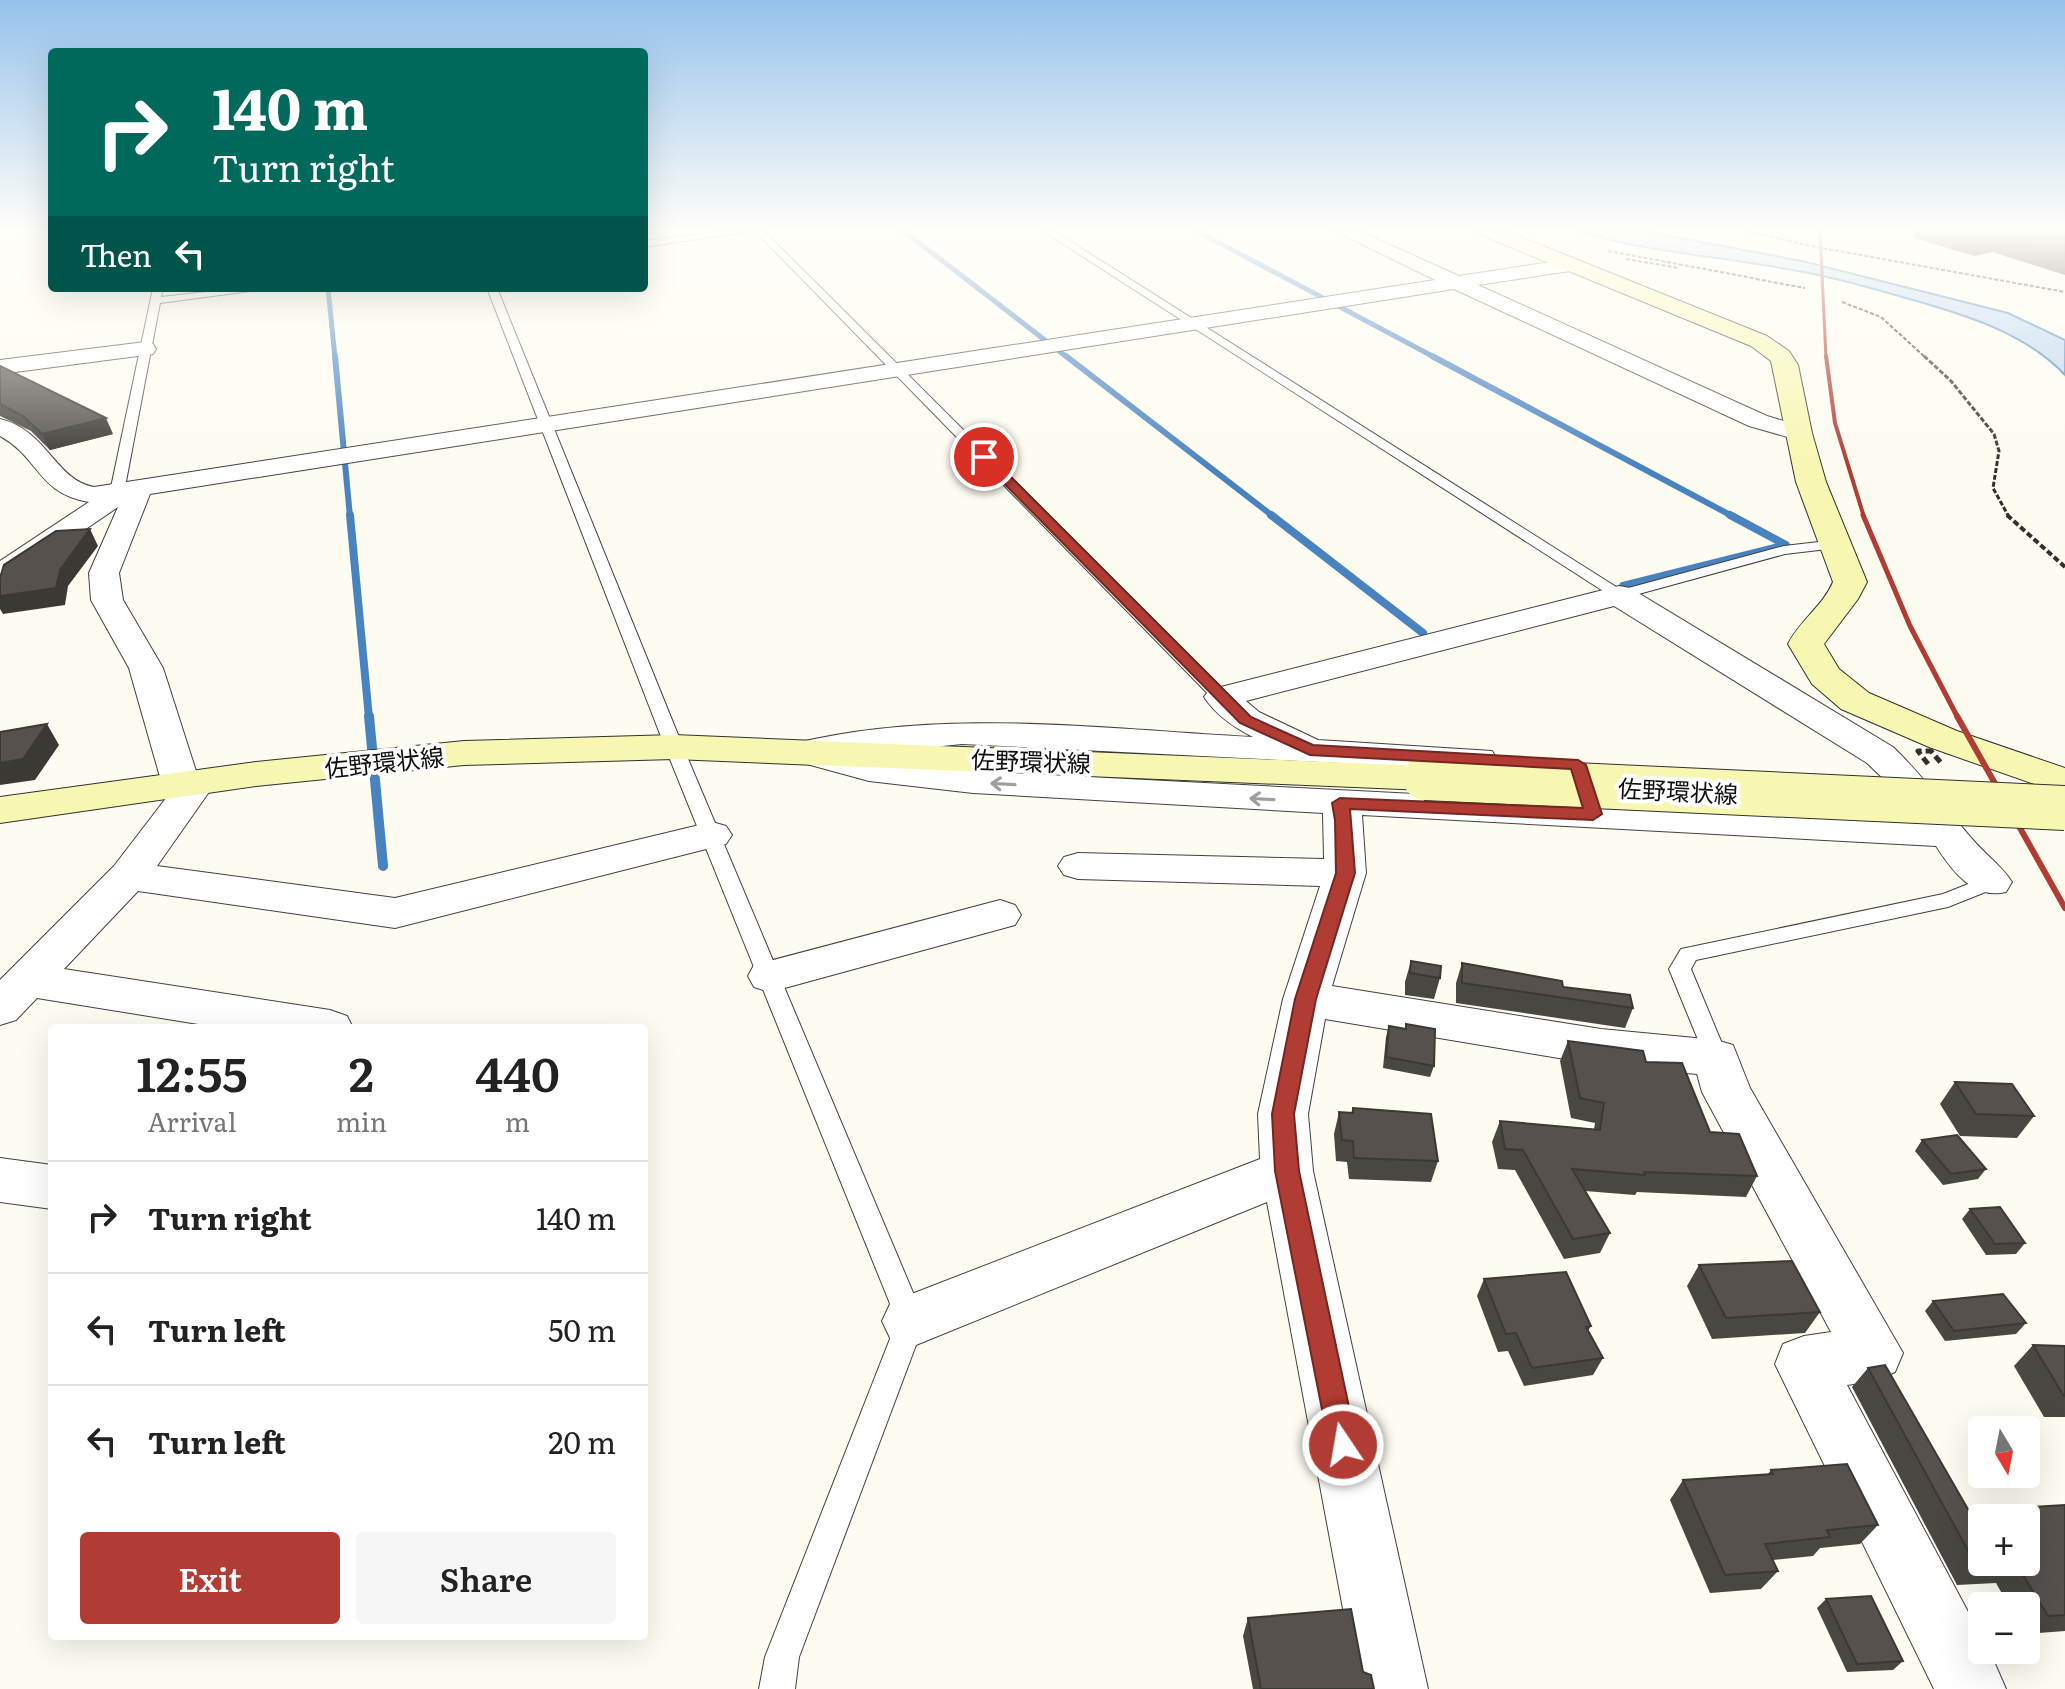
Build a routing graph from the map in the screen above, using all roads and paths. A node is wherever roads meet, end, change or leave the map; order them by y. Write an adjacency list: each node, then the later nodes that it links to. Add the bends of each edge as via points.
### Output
1 (152, 310): 10 (lane)
2 (501, 310): 13 (lane)
3 (837, 310): 12 (lane)
4 (1174, 310): 9 (lane)
5 (1288, 310): 9 (street)
6 (1517, 310): 15 (street, via 1758,421)
7 (1678, 310): 15 (street, via 1772,349 1786,365)
8 (1862, 310): 18 (path, via 1881,317 1951,381 1994,434 1999,451 1993,488 2010,520)
9 (1197, 324): 12 (street); 20 (lane)
10 (145, 349): 11 (street); 16 (lane)
11 (0, 367)
12 (897, 370): 13 (street); 21 (lane)
13 (547, 425): 16 (street); 24 (lane)
14 (0, 426): 16 (street, via 30,445 60,484 76,493)
15 (1798, 433): 17 (street)
16 (128, 490): 19 (street); 30 (street, via 104,573 107,600 146,668)
17 (1836, 544): 20 (lane, via 1784,550); 22 (street, via 1850,582 1845,598 1819,620 1806,644 1825,676)
18 (2065, 567)
19 (0, 574)
20 (1619, 595): 21 (street); 23 (street)
21 (1221, 697): 27 (street)
22 (1855, 701): 23 (street); 29 (street)
23 (1816, 713): 28 (street, via 1880,755)
24 (674, 747): 25 (street, 佐野環状線); 30 (street, 佐野環状線, via 464,753); 35 (lane)
25 (801, 751): 27 (street, one-way to 25, via 973,782 869,770); 27 (street, via 962,733); 31 (street, 佐野環状線, bridge)
26 (1578, 765): 27 (street); 28 (street); 33 (lane)
27 (1328, 777): 33 (street); 37 (street, via 1344,820)
28 (1906, 780): 34 (street)
29 (2065, 782)
30 (189, 783): 32 (street, 佐野環状線); 38 (street)
31 (2065, 808)
32 (0, 810)
33 (1593, 814): 34 (street)
34 (1948, 834): 39 (street)
35 (712, 835): 38 (street, via 395,913); 41 (lane)
36 (1078, 866): 37 (street)
37 (1345, 873): 43 (street)
38 (129, 876): 42 (street)
39 (1991, 882): 45 (lane, via 1948,900 1689,954 1680,969)
40 (1000, 915): 41 (street)
41 (770, 976): 49 (lane)
42 (14, 994): 44 (street)
43 (1306, 999): 45 (street, via 1601,1047); 46 (street, via 1283,1114)
44 (293, 1024)
45 (1716, 1058): 52 (street, via 1727,1092 1874,1353 1804,1364)
46 (1287, 1171): 49 (street); 51 (street)
47 (0, 1180): 48 (street)
48 (48, 1186)
49 (911, 1321): 50 (lane, via 782,1657)
50 (777, 1689)
51 (1393, 1689)
52 (1971, 1689)

